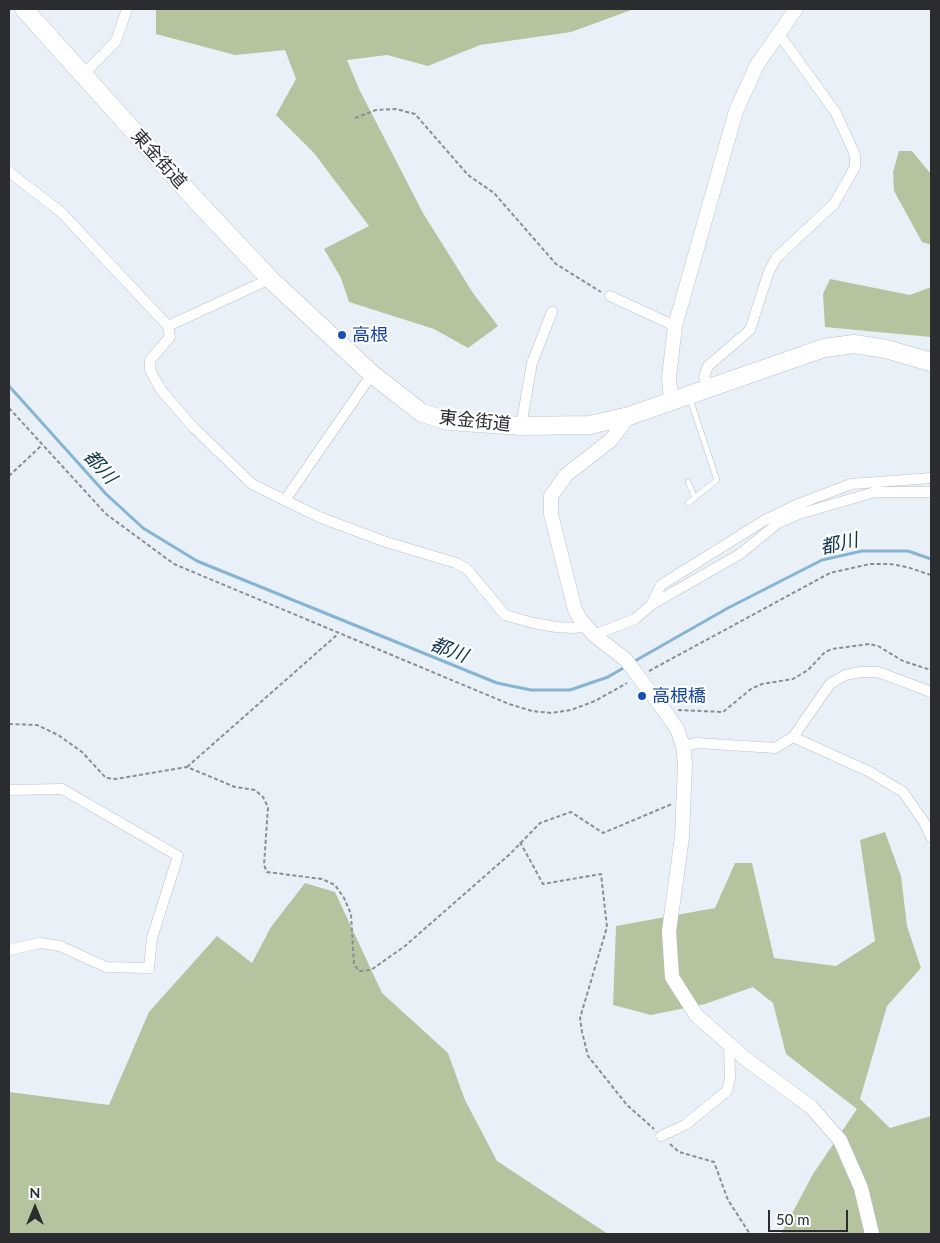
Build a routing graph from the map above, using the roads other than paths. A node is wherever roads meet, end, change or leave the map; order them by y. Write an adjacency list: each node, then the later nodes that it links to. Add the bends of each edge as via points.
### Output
1 (24, 9): 5 (highway, 東金街道)
2 (127, 9): 5 (street, via 116,41)
3 (796, 9): 4 (street)
4 (778, 34): 11 (street, via 754,72 736,111); 14 (street, via 836,113 855,155 855,168 834,204 776,257 750,330 708,366 704,377)
5 (83, 75): 7 (highway, 東金街道)
6 (9, 172): 10 (street, via 61,212)
7 (270, 279): 10 (street); 13 (highway, 東金街道)
8 (610, 296): 11 (street)
9 (552, 312): 18 (street, via 532,363)
10 (168, 326): 23 (street, via 170,337 150,360 150,370 161,390 211,446 252,484)
11 (675, 326): 16 (street, via 669,378)
12 (931, 362): 14 (highway, 東金街道, via 854,344 824,348)
13 (372, 374): 18 (highway, 東金街道, via 422,413 450,421); 23 (street)
14 (708, 388): 15 (highway, 東金街道)
15 (689, 395): 16 (highway, 東金街道); 22 (lane, via 717,480)
16 (671, 402): 17 (highway, 東金街道)
17 (629, 416): 18 (highway, 東金街道, via 590,425); 26 (street, via 611,440 566,475 551,496 556,538 576,610)
18 (521, 426)
19 (931, 478): 25 (street, via 851,484 796,505 765,520 660,585)
20 (688, 482): 22 (lane)
21 (931, 492): 25 (street, via 875,492 799,514 778,524 740,554)
22 (695, 498): 24 (lane)
23 (285, 500): 26 (street, via 318,517 456,563 467,570 505,614 533,623)
24 (688, 503)
25 (651, 605): 26 (street, via 635,619)
26 (589, 631): 29 (street, via 626,660 677,729)
27 (931, 692): 28 (street, via 878,672 845,675 830,684)
28 (793, 737): 29 (street, via 775,748); 31 (street, via 870,772 903,792)
29 (683, 746): 33 (street, via 682,837 669,931 672,977 696,1015)
30 (9, 790): 32 (street, via 62,789 178,856 152,938 149,968 106,967 60,946 40,943)
31 (931, 837)
32 (9, 950)
33 (729, 1044): 34 (street, via 727,1091 685,1125); 35 (street, via 811,1107 840,1140 861,1188)
34 (661, 1136)
35 (872, 1234)

